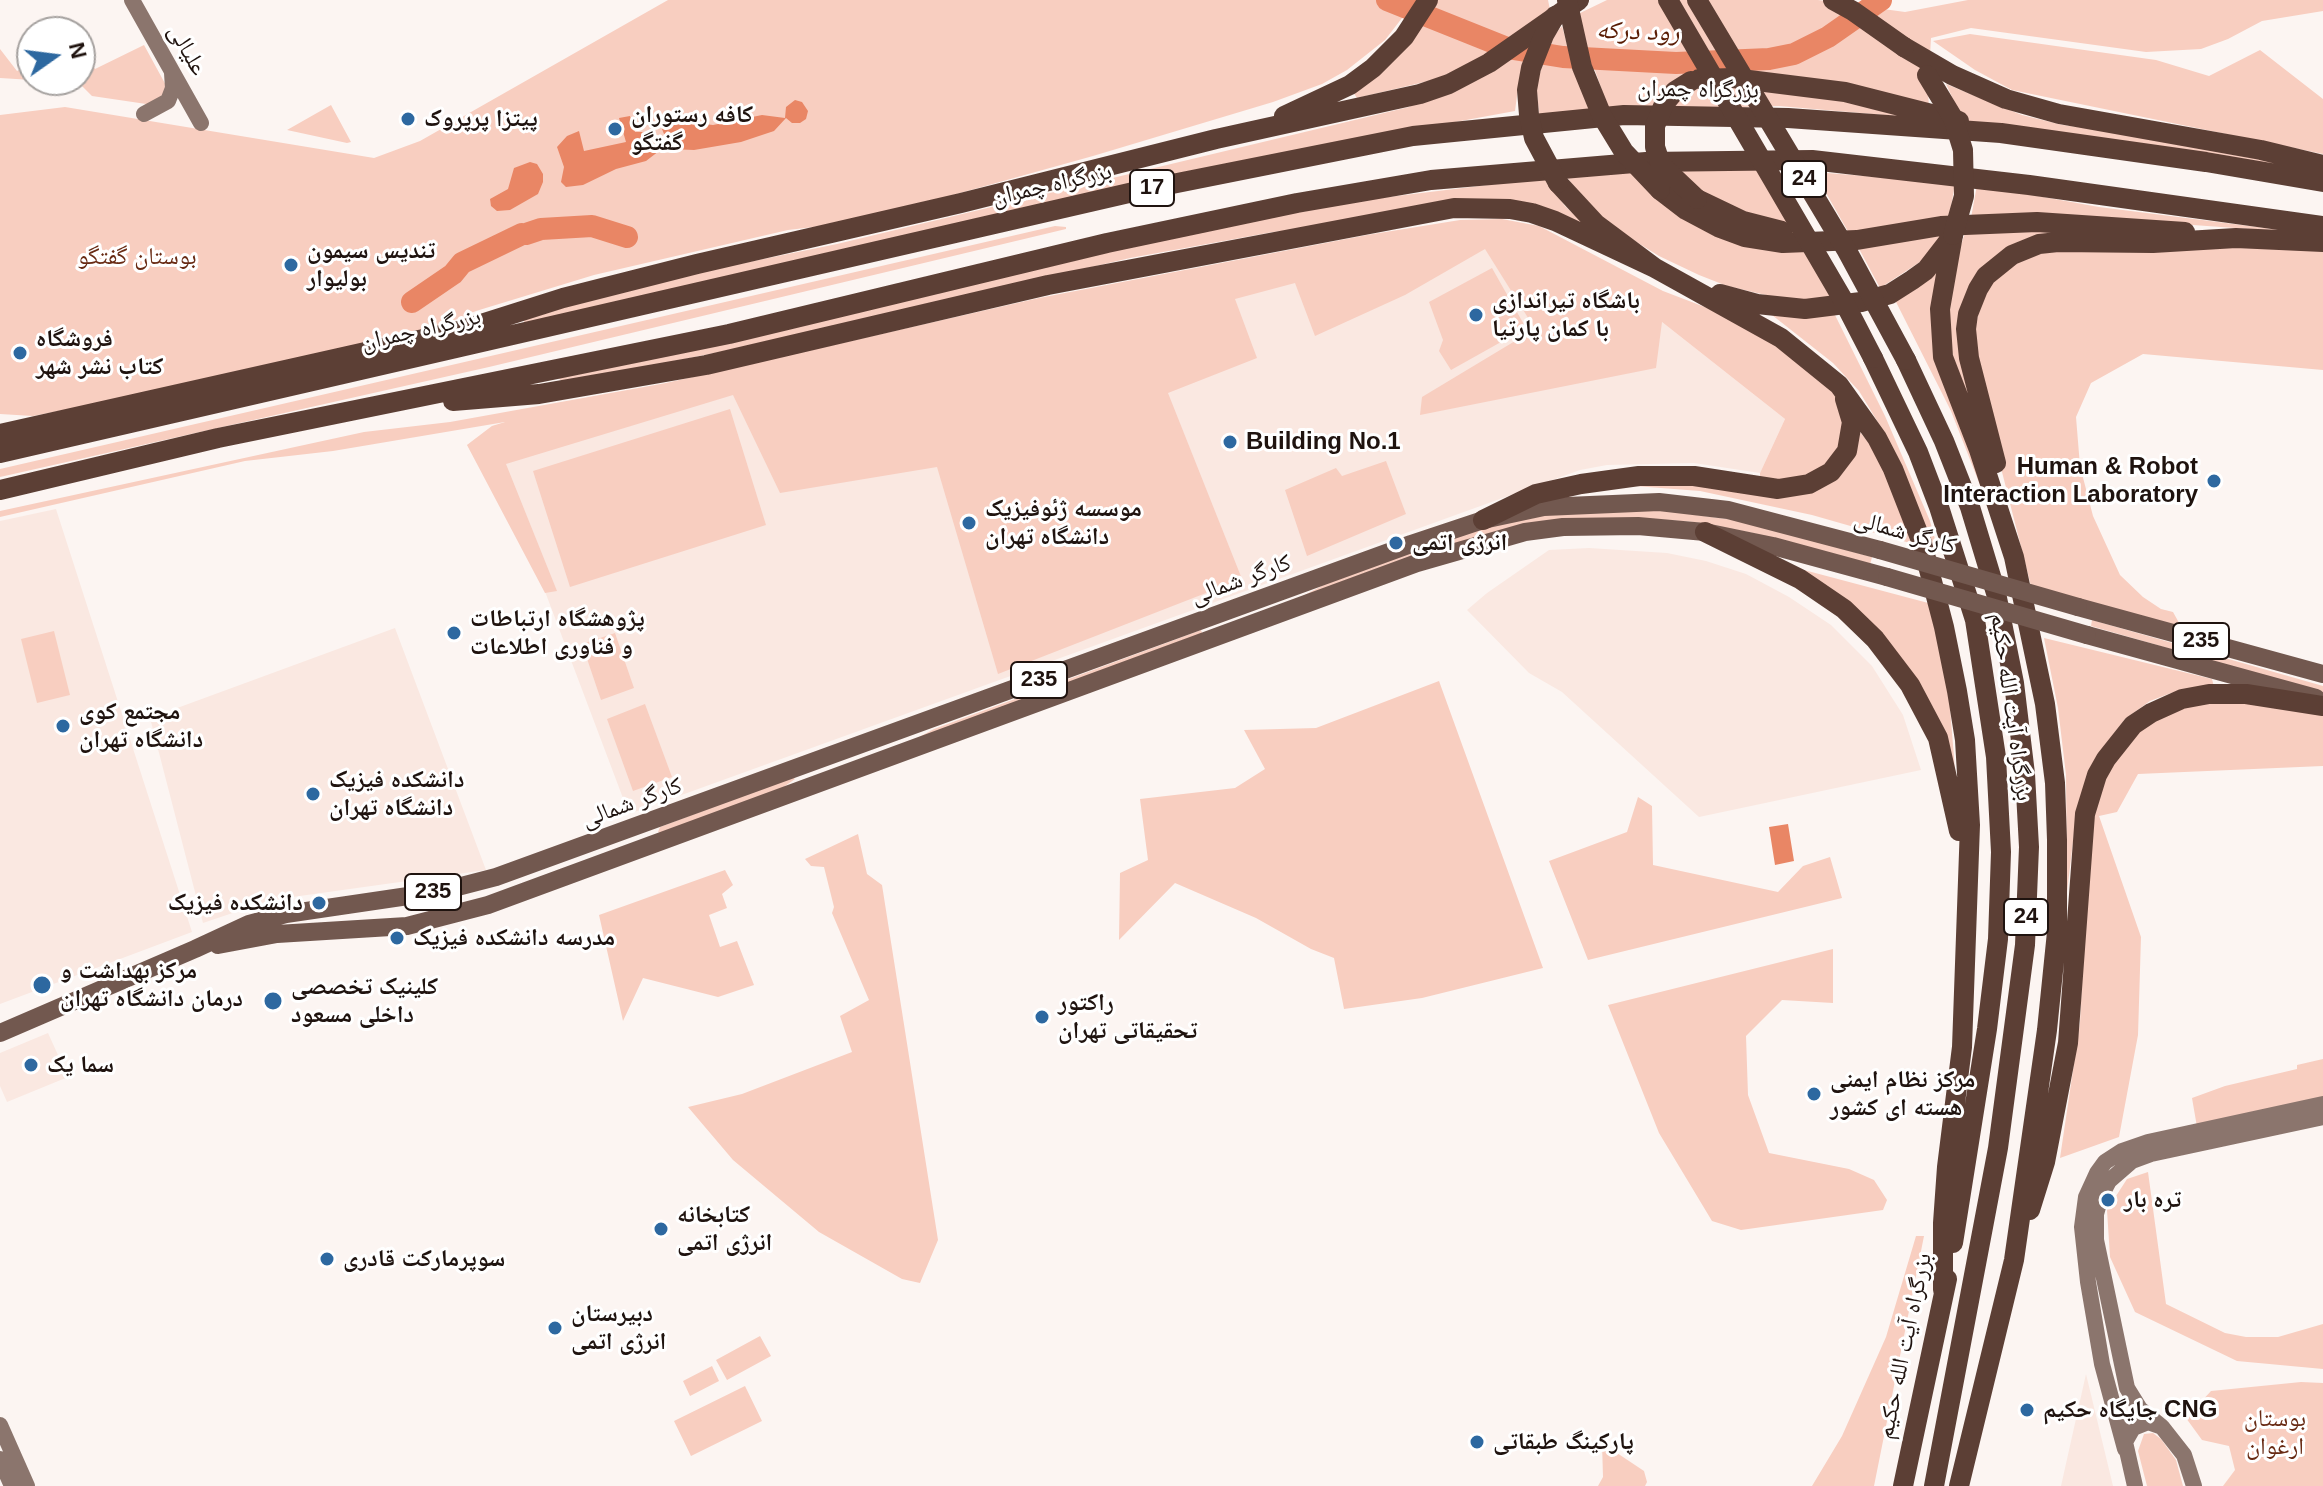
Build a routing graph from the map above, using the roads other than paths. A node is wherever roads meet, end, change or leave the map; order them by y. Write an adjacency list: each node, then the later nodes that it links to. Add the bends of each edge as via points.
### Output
1 (132, 0): 9 (street, علیالی)
2 (1428, 0): 13 (highway, via 1404,37 1350,85 1291,114)
3 (1579, 0): 7 (highway)
4 (1668, 0): 43 (highway, بزرگراه آیت الله حکیم / 24, bridge, via 1873,358 1934,493 1975,620 1996,757 1998,939)
5 (1697, 0): 51 (highway, بزرگراه آیت الله حکیم / 24, bridge, via 1846,249 1949,454 1996,593 2016,698 2029,847 2025,945 2000,1134)
6 (1833, 0): 8 (highway, bridge)
7 (1561, 8): 13 (highway, via 1489,63 1449,84); 19 (highway, bridge, via 1602,116 1624,152 1660,190 1686,210 1745,237 1783,243); 21 (highway, bridge, via 1531,68 1527,90 1534,138 1558,183 1596,224)
8 (1904, 47): 14 (highway, via 2006,99 2059,114); 17 (highway, bridge, via 1927,75 1958,131 1965,181)
9 (172, 71): 10 (street, via 168,101); 11 (street, علیالی)
10 (144, 114)
11 (201, 123)
12 (2001, 133): 15 (highway, بزرگراه چمران / 17); 19 (highway, bridge, via 1845,92 1733,78 1691,81 1664,104 1655,126 1661,165 1697,199 1756,225); 26 (highway, بزرگراه چمران / 17, via 1687,114 1624,115 1413,136 1142,190)
13 (1216, 139): 25 (highway, via 563,298 459,331)
14 (2323, 165)
15 (2323, 182)
16 (2323, 226): 24 (highway, 17, via 1812,160 1646,162 1431,180 1189,225 729,334)
17 (1953, 235): 22 (highway, via 1926,270 1890,294 1861,302 1805,309 1757,304); 30 (highway, via 1940,309 1943,357)
18 (2236, 238): 19 (highway, via 2037,222 1941,226); 20 (highway); 30 (highway, via 2039,244 2012,255 1986,276 1968,314 1967,342 2005,497)
19 (1846, 241)
20 (2323, 242)
21 (1655, 268): 22 (highway); 24 (highway, via 1532,213 1454,208 1048,285 706,365 539,394)
22 (1693, 287): 23 (highway, via 1781,338)
23 (1839, 385): 28 (highway, via 1852,422 1847,451 1831,472 1809,484 1778,489 1694,476 1639,476 1536,494); 35 (highway, via 1893,469 1922,543 1944,627 1965,740)
24 (370, 407): 27 (highway, 17)
25 (0, 434)
26 (0, 453)
27 (0, 490)
28 (1483, 520): 31 (main road, کارگر شمالی / 235); 33 (main road, کارگر شمالی / 235, bridge, via 1544,507 1659,502 1728,510)
29 (1705, 532): 32 (main road, کارگر شمالی / 235, via 1638,526 1525,532 1417,563); 34 (main road, کارگر شمالی / 235, bridge, via 1887,577); 35 (highway, via 1824,594 1894,661 1938,738)
30 (2014, 557): 42 (highway, via 2053,762 2057,932)
31 (1267, 596): 32 (main road); 36 (main road, کارگر شمالی / 235, via 496,877)
32 (1275, 616): 37 (main road, کارگر شمالی / 235, via 488,905 407,926)
33 (2323, 674)
34 (2323, 703): 42 (highway, via 2246,694 2182,699 2133,725 2097,775 2082,837 2068,1043 2045,1162)
35 (1969, 887): 43 (highway, via 1962,1047 1943,1223)
36 (333, 907): 37 (main road, via 328,918); 38 (main road, کارگر شمالی / 235, via 249,924)
37 (336, 932): 38 (main road, کارگر شمالی / 235, via 277,934)
38 (195, 949): 39 (main road, کارگر شمالی / 235)
39 (0, 1033)
40 (2323, 1104): 46 (street, via 2148,1142 2122,1151 2097,1173 2086,1197 2082,1227 2102,1364)
41 (2323, 1117): 45 (street, via 2151,1154 2132,1161 2101,1196 2096,1240 2127,1388 2140,1409)
42 (2014, 1260): 52 (highway)
43 (1943, 1290): 50 (highway, بزرگراه آیت الله حکیم / 24)
44 (0, 1425): 49 (street)
45 (2162, 1427): 46 (street, via 2148,1422 2133,1428); 54 (street, via 2184,1455)
46 (2125, 1449): 53 (street)
47 (0, 1459): 48 (street)
48 (12, 1486)
49 (27, 1486)
50 (1903, 1486)
51 (1934, 1486)
52 (1959, 1486)
53 (2135, 1486)
54 (2194, 1486)

